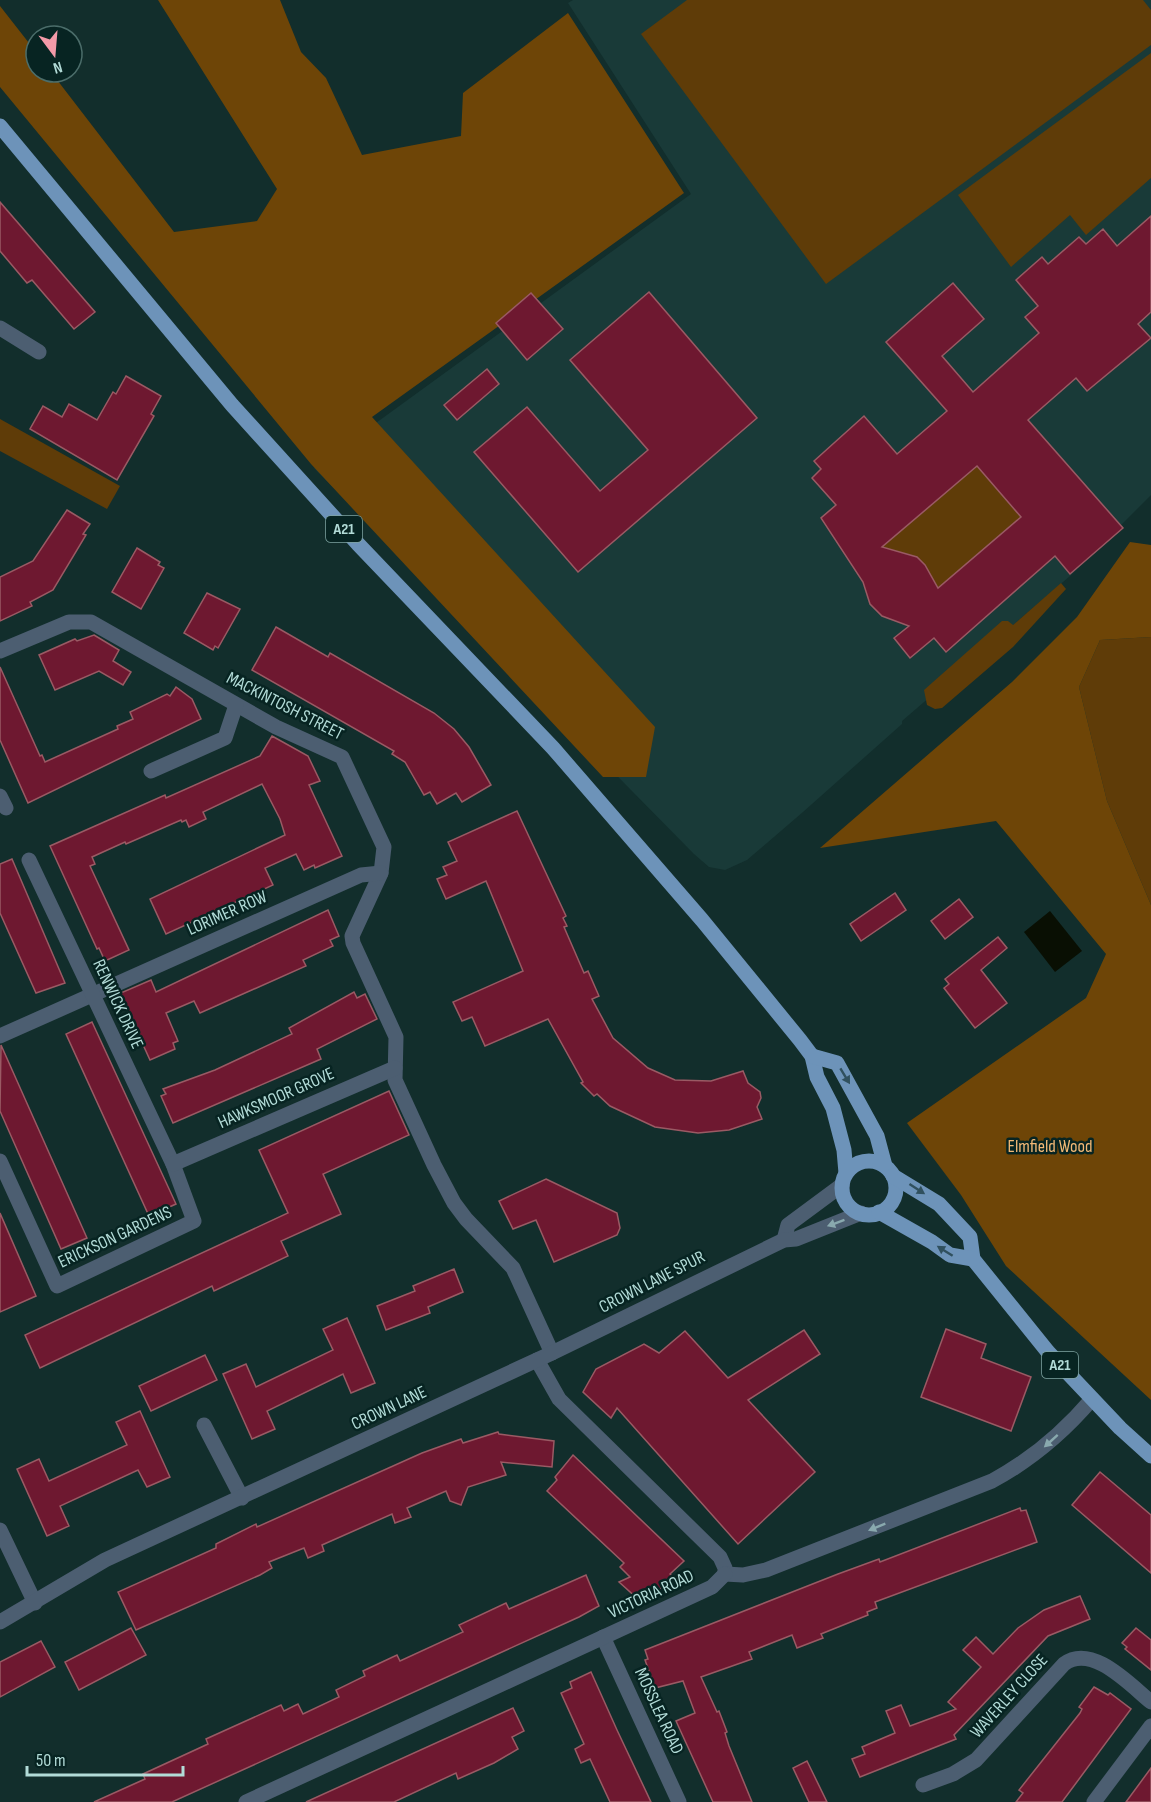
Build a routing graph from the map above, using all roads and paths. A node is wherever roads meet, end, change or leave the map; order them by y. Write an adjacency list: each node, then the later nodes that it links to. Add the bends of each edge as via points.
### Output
1 (0, 126): 11 (main road, A21, via 232,405 350,536 553,748 695,912)
2 (0, 328): 3 (street)
3 (39, 352)
4 (0, 651): 5 (street, MACKINTOSH STREET, via 69,622 91,622)
5 (236, 705): 6 (street, via 225,738); 8 (street, MACKINTOSH STREET, via 276,728 342,757 384,847)
6 (152, 771)
7 (29, 860): 9 (street, RENWICK DRIVE)
8 (381, 873): 9 (street, LORIMER ROW, via 361,875); 12 (street, MACKINTOSH STREET, via 352,936 396,1036)
9 (91, 995): 10 (street, LORIMER ROW); 14 (street, RENWICK DRIVE)
10 (0, 1036)
11 (812, 1056): 15 (main road, A21, one-way to 15, via 837,1063 878,1136); 16 (main road, A21, via 817,1077 836,1117)
12 (394, 1068): 14 (street, HAWKSMOOR GROVE); 21 (street, MACKINTOSH STREET, via 394,1080 454,1203 513,1268)
13 (0, 1161): 14 (street, ERICKSON GARDENS, via 57,1286 194,1221)
14 (173, 1164)
15 (889, 1171): 16 (main road, via 865,1161); 17 (main road, via 895,1190 893,1199); 20 (main road, A21, one-way to 20, via 939,1204 970,1237)
16 (844, 1179): 18 (main road, via 847,1203); 19 (street, via 788,1225)
17 (879, 1212): 18 (main road); 20 (main road, one-way to 17, via 950,1255)
18 (861, 1213): 19 (street, CROWN LANE SPUR, one-way to 19, via 796,1239)
19 (784, 1240): 21 (street, CROWN LANE SPUR)
20 (973, 1259): 23 (main road, A21, via 1048,1352)
21 (552, 1353): 22 (street, CROWN LANE SPUR)
22 (537, 1360): 26 (street, CROWN LANE); 28 (street, via 559,1400 720,1557)
23 (1092, 1399): 25 (main road, A21); 28 (street, one-way to 28, via 1032,1457 992,1481 766,1570)
24 (204, 1425): 26 (street)
25 (1151, 1455)
26 (242, 1498): 29 (street, CROWN LANE, via 92,1567)
27 (0, 1530): 29 (street)
28 (725, 1574): 31 (street, VICTORIA ROAD, via 712,1587)
29 (35, 1603): 30 (street, CROWN LANE)
30 (0, 1622)
31 (603, 1637): 35 (street, VICTORIA ROAD); 36 (street, MOSSLEA ROAD)
32 (1151, 1702): 34 (street, WAVERLEY CLOSE, via 1102,1665 1088,1658 1074,1658 1064,1664 976,1760)
33 (1151, 1726): 37 (street)
34 (923, 1785)
35 (246, 1802)
36 (679, 1802)
37 (1094, 1802)

